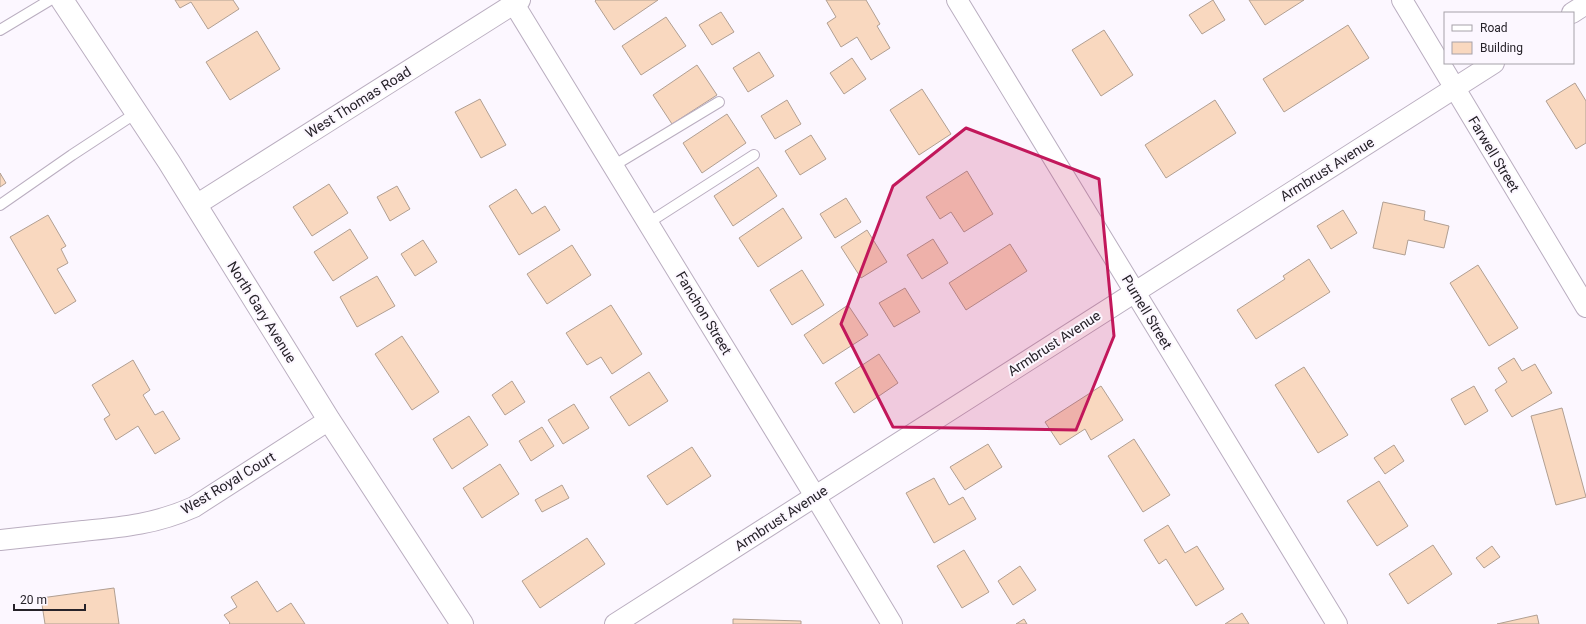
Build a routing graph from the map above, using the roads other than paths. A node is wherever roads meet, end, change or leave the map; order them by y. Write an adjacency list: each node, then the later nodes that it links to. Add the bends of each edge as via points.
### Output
1 (50, 0): 8 (lane)
2 (62, 0): 12 (street, North Gary Avenue)
3 (957, 0): 18 (street, Purnell Street)
4 (1402, 0): 10 (street, Farwell Street)
5 (517, 2): 14 (street, Fanchon Street); 16 (street, West Thomas Road)
6 (1586, 4): 7 (street)
7 (1574, 12)
8 (0, 30)
9 (1492, 64): 10 (street, Armbrust Avenue)
10 (1454, 88): 18 (street, Armbrust Avenue); 19 (street, Farwell Street)
11 (719, 102): 14 (lane)
12 (136, 113): 15 (lane); 16 (street, North Gary Avenue)
13 (754, 155): 17 (lane)
14 (614, 166): 17 (street, Fanchon Street)
15 (0, 205)
16 (196, 205): 20 (street, North Gary Avenue)
17 (648, 223): 21 (street, Fanchon Street)
18 (1134, 292): 21 (street, Armbrust Avenue); 26 (street, Purnell Street)
19 (1586, 307)
20 (329, 420): 22 (street, West Royal Court, via 194,507 176,515 123,527); 23 (street, North Gary Avenue)
21 (815, 496): 24 (street, Armbrust Avenue); 25 (street, Fanchon Street)
22 (0, 540)
23 (462, 624)
24 (615, 624)
25 (892, 624)
26 (1337, 624)

